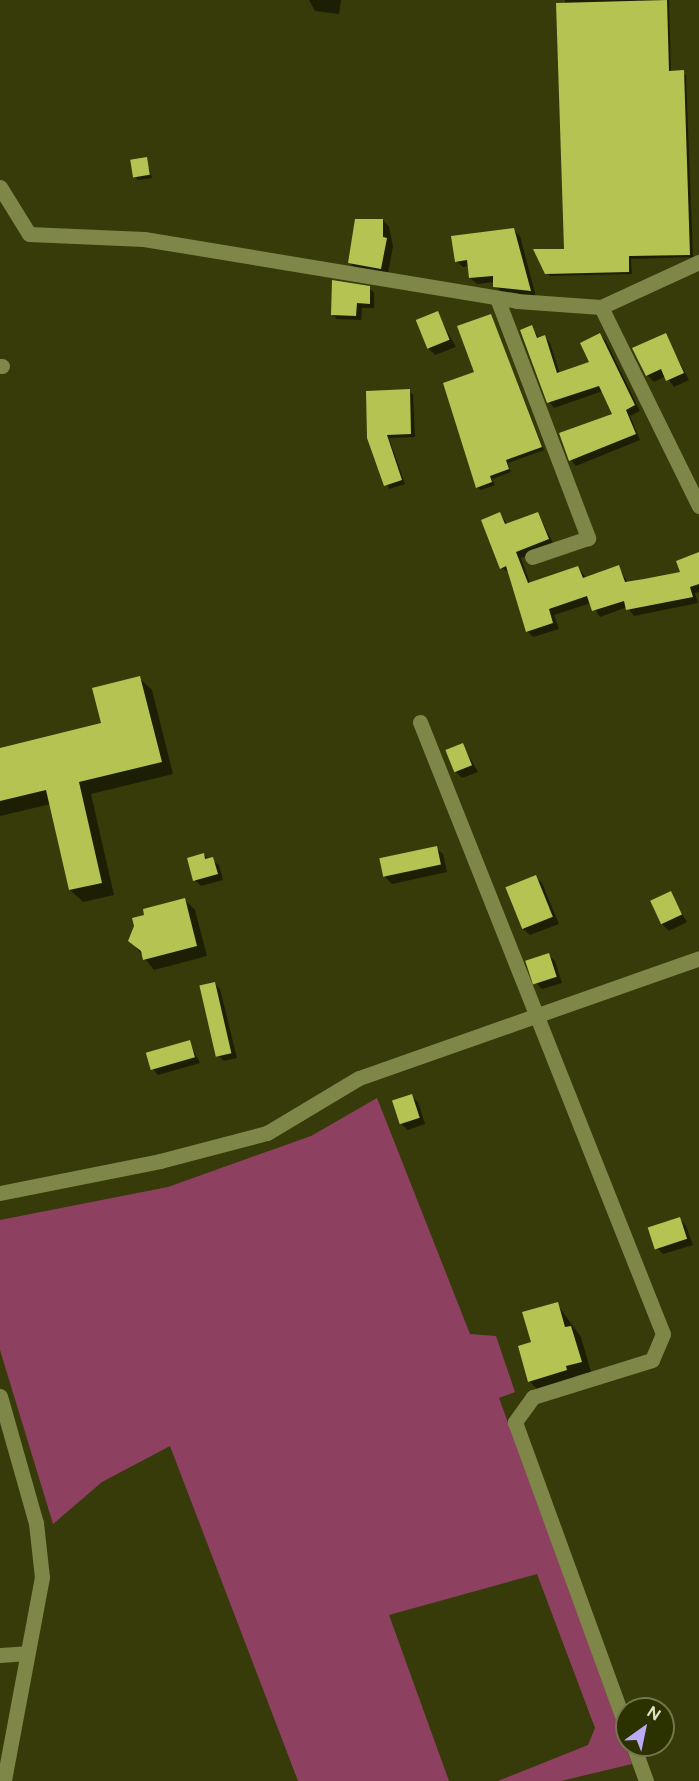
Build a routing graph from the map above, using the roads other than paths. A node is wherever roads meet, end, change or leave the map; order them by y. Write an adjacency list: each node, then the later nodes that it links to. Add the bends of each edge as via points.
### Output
1 (0, 187): 3 (street, via 29,234 144,239)
2 (699, 262): 4 (street)
3 (496, 298): 4 (street); 6 (street, via 588,538)
4 (601, 307): 5 (street)
5 (699, 506)
6 (532, 557)
7 (420, 722): 9 (street)
8 (699, 958): 9 (street)
9 (534, 1014): 10 (street, via 358,1078 267,1133 160,1161); 14 (street, via 663,1334 652,1360 533,1397 515,1422)
10 (0, 1193)
11 (0, 1396): 12 (street, via 40,1543 42,1577)
12 (27, 1653): 13 (street); 16 (street)
13 (0, 1655)
14 (615, 1697)
15 (637, 1757): 17 (street)
16 (4, 1781)
17 (646, 1781)

